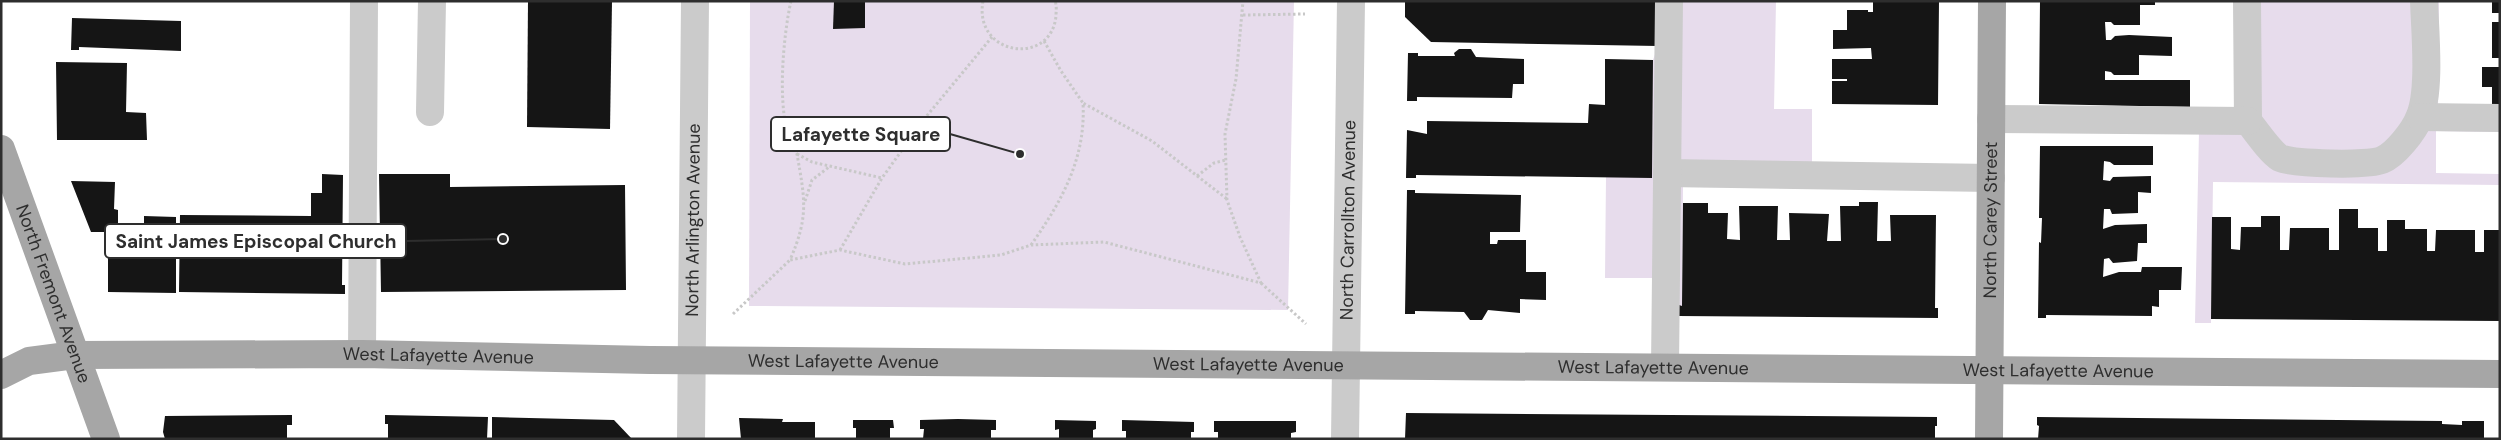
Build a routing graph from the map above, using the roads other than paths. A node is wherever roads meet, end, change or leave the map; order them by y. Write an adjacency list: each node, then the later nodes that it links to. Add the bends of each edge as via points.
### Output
1 (364, 1): 17 (street)
2 (432, 1): 9 (street)
3 (695, 1): 19 (street, North Arlington Avenue)
4 (1351, 1): 20 (street, North Carrollton Avenue)
5 (1669, 1): 15 (street)
6 (1992, 1): 12 (main road, North Carey Street)
7 (2247, 1): 13 (street)
8 (2424, 1): 10 (street, via 2425,94)
9 (430, 112)
10 (2420, 117): 11 (street); 13 (street, via 2408,138 2383,160 2361,164 2279,158)
11 (2500, 118)
12 (1991, 119): 13 (street); 16 (main road, North Carey Street)
13 (2248, 121)
14 (1, 149): 18 (main road, North Fremont Avenue)
15 (1667, 173): 16 (street); 21 (street)
16 (1991, 178): 22 (main road, North Carey Street)
17 (362, 354): 18 (main road, West Lafayette Avenue); 19 (main road, West Lafayette Avenue)
18 (75, 355): 24 (main road, West Lafayette Avenue, via 29,361); 25 (main road, North Fremont Avenue)
19 (692, 360): 20 (main road, West Lafayette Avenue); 26 (street, North Arlington Avenue)
20 (1346, 365): 21 (main road, West Lafayette Avenue); 27 (street, North Carrollton Avenue)
21 (1665, 367): 22 (main road, West Lafayette Avenue)
22 (1989, 370): 23 (main road, West Lafayette Avenue); 28 (main road, North Carey Street)
23 (2500, 374)
24 (1, 375)
25 (106, 439)
26 (691, 439)
27 (1345, 439)
28 (1989, 439)

